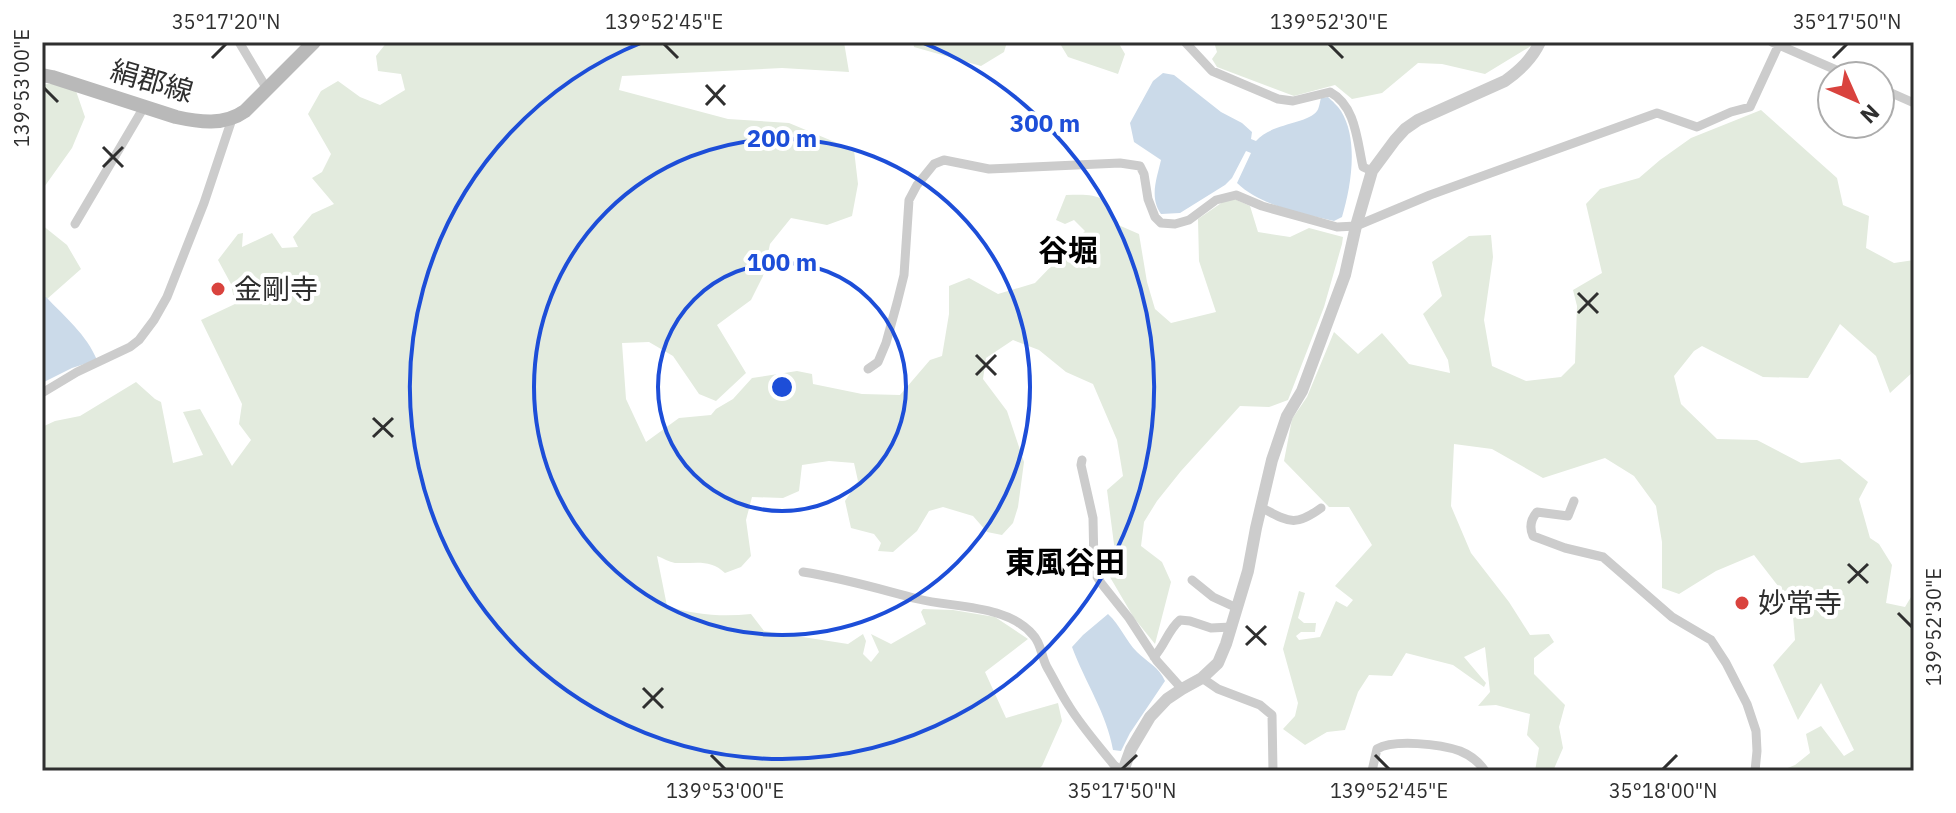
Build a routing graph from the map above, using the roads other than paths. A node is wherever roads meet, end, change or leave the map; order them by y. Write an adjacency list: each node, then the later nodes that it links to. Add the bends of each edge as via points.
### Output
1 (239, 42): 8 (street)
2 (314, 42): 8 (main road)
3 (1185, 42): 11 (street, via 1212,71 1278,99 1336,95 1350,112 1363,167)
4 (1540, 42): 11 (street, via 1530,60 1505,81 1405,129)
5 (1777, 43): 6 (street); 13 (street, via 1750,107 1697,127 1657,113)
6 (1816, 61)
7 (42, 75): 9 (main road, 絹郡線)
8 (267, 89): 10 (main road)
9 (144, 107): 10 (main road, 絹郡線, via 196,122); 12 (street)
10 (232, 119): 15 (street, via 211,187 154,320 130,347)
11 (1372, 171): 13 (street)
12 (75, 224)
13 (1356, 226): 14 (street, via 1337,227 1236,195 1216,200 1189,220 1161,223 1140,166 989,169 944,160 934,164 909,200 904,275 886,343 878,362); 18 (street, via 1345,275 1302,391 1287,416)
14 (868, 369)
15 (42, 393)
16 (1082, 460): 24 (street, via 1096,575)
17 (1574, 501): 31 (street, via 1568,516 1537,512 1530,526 1533,536 1603,557 1672,617 1711,640 1747,704 1756,731)
18 (1260, 507): 19 (street, via 1297,522); 22 (street)
19 (1321, 508)
20 (803, 572): 27 (street, via 999,613 1020,624 1041,648 1070,707)
21 (1192, 580): 22 (street)
22 (1237, 608): 23 (street)
23 (1231, 627): 24 (street, via 1180,620); 25 (street, via 1218,663)
24 (1154, 657): 26 (street)
25 (1202, 678): 26 (street); 28 (street, via 1272,715)
26 (1182, 689): 27 (street, via 1150,717)
27 (1122, 771)
28 (1273, 771)
29 (1372, 771): 30 (street, via 1377,749 1386,744 1459,750)
30 (1485, 771)
31 (1755, 771)

